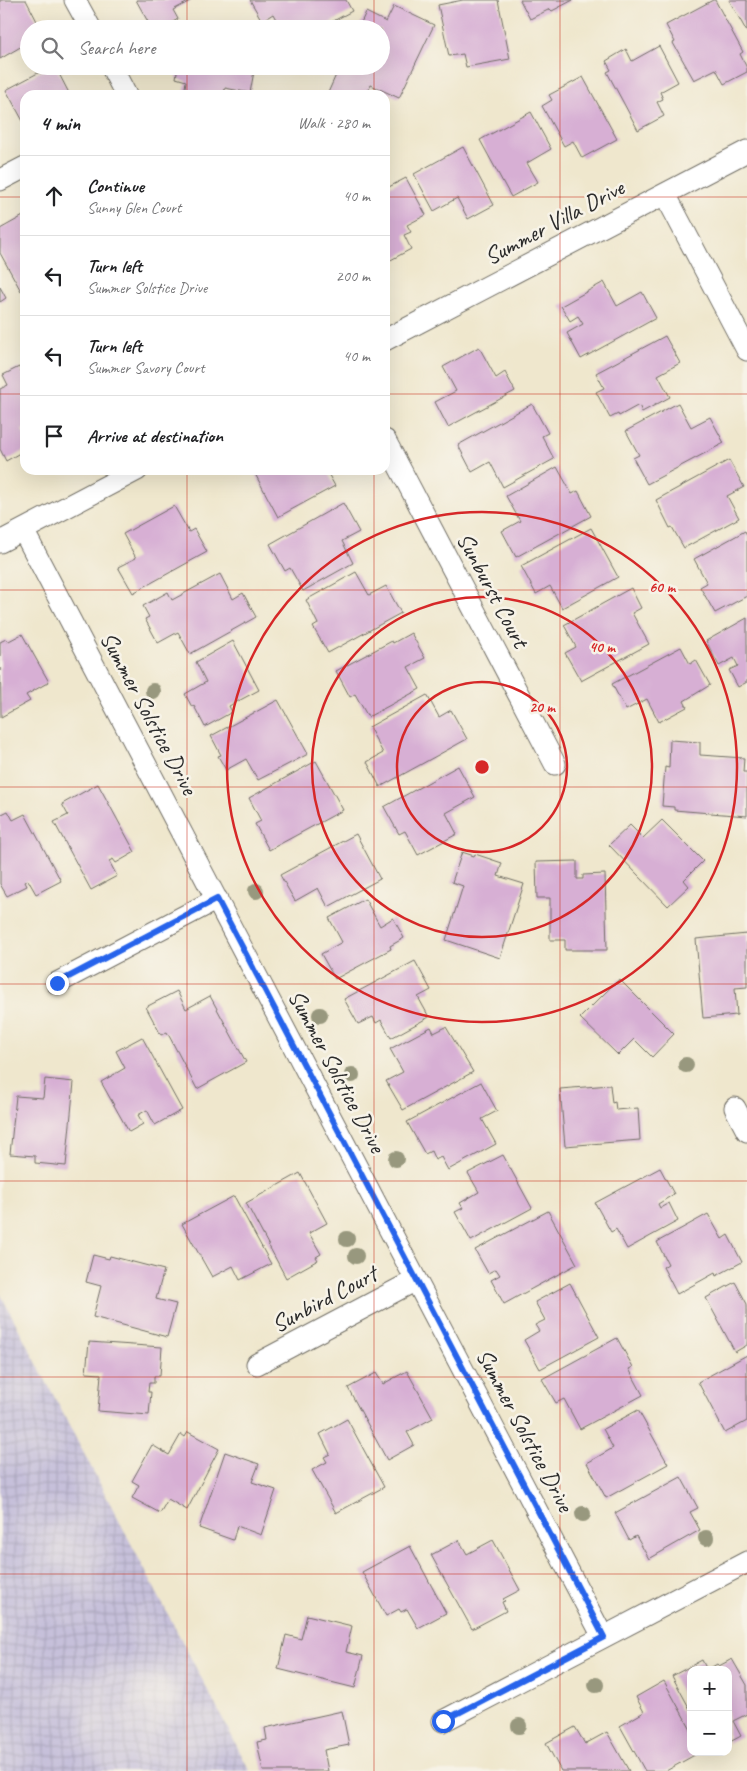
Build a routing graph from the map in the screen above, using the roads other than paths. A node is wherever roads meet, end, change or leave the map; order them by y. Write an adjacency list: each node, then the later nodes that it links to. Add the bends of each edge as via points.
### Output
1 (76, 0): 2 (street)
2 (86, 20)
3 (116, 75): 4 (street)
4 (123, 90)
5 (747, 151): 8 (street, Summer Villa Drive)
6 (20, 170): 7 (street)
7 (0, 180)
8 (665, 194): 9 (street, Summer Villa Drive); 10 (street)
9 (390, 337)
10 (747, 350)
11 (390, 450): 15 (street, Sunburst Court)
12 (128, 475): 13 (street)
13 (23, 530): 14 (street); 16 (street, Summer Solstice Drive)
14 (0, 542)
15 (555, 764)
16 (217, 899): 17 (street); 20 (street, Summer Solstice Drive)
17 (57, 983)
18 (735, 1108): 19 (street)
19 (747, 1131)
20 (416, 1280): 21 (street, Sunbird Court); 23 (street, Summer Solstice Drive)
21 (257, 1364)
22 (747, 1562): 23 (street)
23 (604, 1637): 24 (street)
24 (443, 1721)

